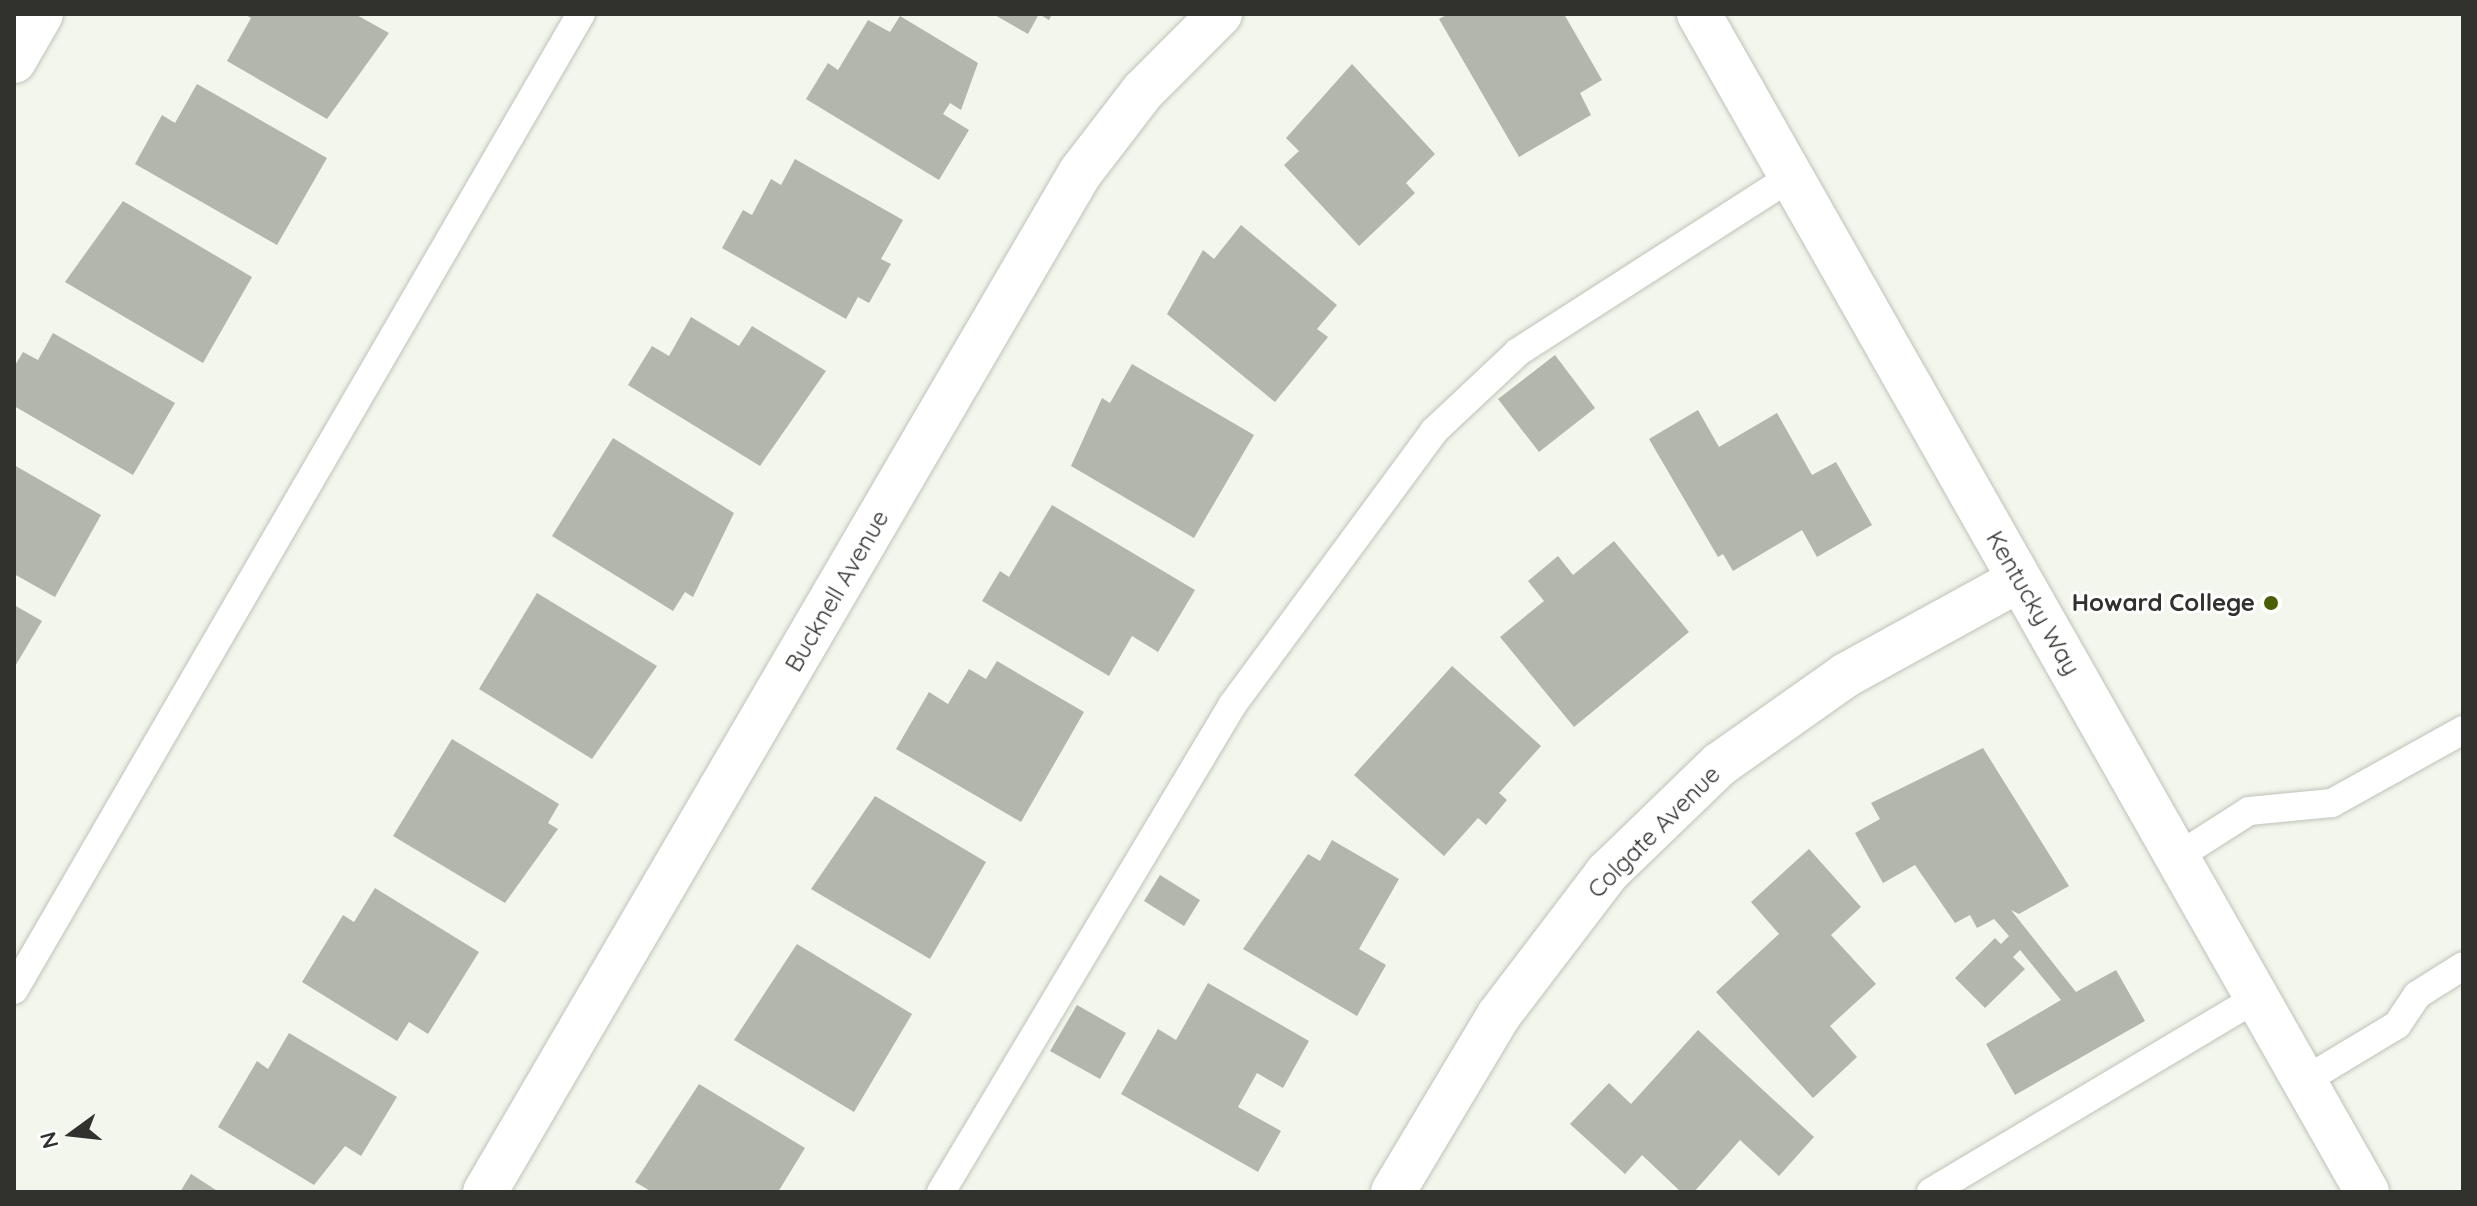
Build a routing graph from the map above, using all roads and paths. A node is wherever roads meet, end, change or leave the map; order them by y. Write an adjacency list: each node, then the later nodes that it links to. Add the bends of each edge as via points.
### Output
1 (41, 14): 5 (street)
2 (581, 14): 11 (lane)
3 (1220, 14): 14 (street, Bucknell Avenue, via 1143,91 1080,173)
4 (1699, 14): 6 (street, Kentucky Way)
5 (14, 61)
6 (1791, 177): 7 (street, Kentucky Way); 15 (lane, via 1518,352 1434,431 1233,704)
7 (2019, 580): 9 (street, Kentucky Way); 16 (street, Colgate Avenue, via 1846,675 1733,755 1607,873 1499,1015)
8 (2463, 730): 9 (lane, via 2332,803 2249,811)
9 (2177, 857): 12 (street, Kentucky Way)
10 (2463, 966): 13 (lane, via 2417,995 2397,1025)
11 (14, 990)
12 (2257, 998): 13 (street, Kentucky Way); 17 (lane)
13 (2304, 1081): 18 (street, Kentucky Way)
14 (485, 1192)
15 (941, 1192)
16 (1393, 1192)
17 (1931, 1192)
18 (2367, 1192)

